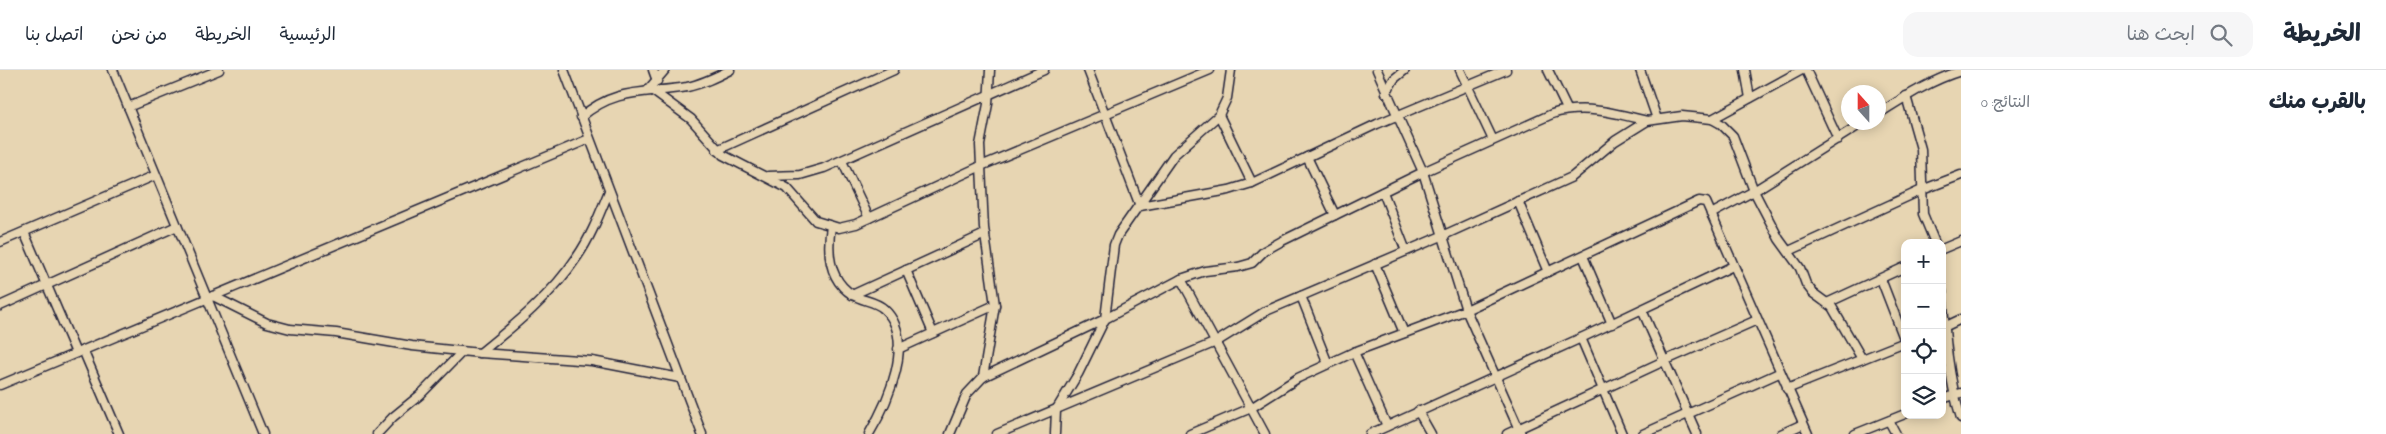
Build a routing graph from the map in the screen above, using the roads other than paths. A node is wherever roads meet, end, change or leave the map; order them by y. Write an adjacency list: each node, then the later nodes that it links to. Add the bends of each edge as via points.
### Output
1 (113, 70): 30 (street)
2 (219, 70): 30 (street)
3 (564, 70): 36 (street)
4 (653, 70): 23 (street)
5 (666, 70): 23 (street)
6 (730, 70): 25 (street, via 695,85)
7 (894, 70): 44 (street)
8 (990, 70): 27 (street)
9 (1044, 70): 27 (street)
10 (1088, 70): 33 (street)
11 (1210, 70): 33 (street)
12 (1231, 70): 34 (street, via 1227,98)
13 (1377, 70): 26 (street)
14 (1405, 70): 26 (street, via 1394,79)
15 (1460, 70): 24 (street)
16 (1506, 70): 24 (street)
17 (1548, 70): 31 (street)
18 (1640, 70): 37 (street)
19 (1745, 70): 29 (street)
20 (1802, 70): 29 (street)
21 (1806, 70): 42 (street)
22 (1961, 71): 28 (street)
23 (656, 81): 25 (street)
24 (1468, 86): 35 (street); 43 (street)
25 (650, 91): 36 (street, via 607,99); 44 (street, via 691,119)
26 (1386, 93): 35 (street)
27 (989, 94): 46 (street); 47 (street, via 980,139)
28 (1906, 96): 32 (street); 53 (street, via 1921,149)
29 (1750, 98): 38 (street)
30 (128, 107): 49 (street)
31 (1568, 109): 39 (street, via 1601,110); 43 (street)
32 (1886, 109)
33 (1105, 115): 47 (street); 58 (street)
34 (1219, 115): 52 (street); 58 (street, via 1174,155)
35 (1397, 116): 45 (street); 48 (street)
36 (581, 117): 41 (street)
37 (1657, 119): 38 (street, via 1682,116); 39 (street)
38 (1712, 119): 55 (street, via 1733,136)
39 (1647, 121): 57 (street, via 1615,141 1572,177)
40 (1852, 130): 42 (street)
41 (589, 139): 54 (street); 84 (street)
42 (1838, 139): 55 (street)
43 (1493, 140): 48 (street)
44 (717, 150): 50 (street)
45 (1307, 157): 52 (street); 60 (street)
46 (842, 161): 50 (street, via 800,175); 61 (street)
47 (982, 166): 61 (street); 65 (street)
48 (1422, 172): 56 (street); 66 (street)
49 (156, 175): 62 (street); 64 (street)
50 (761, 175): 63 (street, via 787,188 811,216)
51 (1961, 176): 53 (street)
52 (1252, 183): 58 (street)
53 (1922, 190): 67 (street, via 1923,214); 72 (street)
54 (609, 191): 106 (street, via 588,237 564,275 523,318); 113 (street)
55 (1754, 191): 59 (street); 72 (street)
56 (1383, 192): 60 (street); 71 (street)
57 (1518, 201): 66 (street); 78 (street)
58 (1140, 206): 90 (street, via 1114,245)
59 (1711, 214): 73 (street, via 1706,202 1699,201); 75 (street)
60 (1335, 215): 79 (street, via 1264,251 1252,263 1204,271)
61 (869, 218): 63 (street, via 846,227)
62 (177, 226): 81 (street); 84 (street)
63 (831, 226): 82 (street, via 831,269)
64 (24, 232): 69 (street); 81 (street)
65 (985, 234): 77 (street); 86 (street)
66 (1444, 236): 71 (street); 88 (street)
67 (1933, 239)
68 (1961, 241): 70 (street)
69 (0, 242)
70 (1946, 247)
71 (1406, 251): 74 (street)
72 (1788, 252): 85 (street, via 1809,288)
73 (1583, 256): 78 (street); 93 (street)
74 (1375, 264): 83 (street); 98 (street)
75 (1733, 266): 89 (street); 92 (street)
76 (1901, 269): 80 (street)
77 (906, 270): 82 (street); 97 (street)
78 (1548, 272): 88 (street)
79 (1181, 279): 90 (street); 100 (street)
80 (1881, 279): 85 (street); 96 (street)
81 (46, 285): 87 (street); 103 (street)
82 (852, 295): 102 (street, via 883,308 890,316 899,337)
83 (1301, 296): 100 (street, via 1266,311); 109 (street)
84 (210, 297): 103 (street); 104 (street, via 280,327); 129 (street)
85 (1827, 303): 107 (street)
86 (995, 305): 97 (street); 111 (street)
87 (0, 306)
88 (1466, 310): 98 (street); 112 (street)
89 (1642, 310): 93 (street); 108 (street)
90 (1105, 319): 111 (street); 119 (street)
91 (1961, 319): 94 (street)
92 (1757, 320): 108 (street); 110 (street)
93 (1612, 324): 99 (street)
94 (1946, 326)
95 (1943, 329): 117 (street)
96 (1901, 332)
97 (932, 333): 102 (street)
98 (1404, 333): 105 (street)
99 (1581, 338): 112 (street); 115 (street)
100 (1216, 342): 118 (street); 119 (street)
101 (1901, 344): 107 (street)
102 (898, 349): 132 (street, via 892,384)
103 (80, 352): 114 (street); 128 (street)
104 (462, 352): 106 (street); 130 (street)
105 (1354, 352): 109 (street); 126 (street)
106 (480, 354): 113 (street, via 592,361)
107 (1862, 359): 116 (street)
108 (1664, 361): 115 (street); 121 (street)
109 (1328, 364): 118 (street, via 1298,378)
110 (1780, 373): 116 (street); 121 (street)
111 (983, 377): 133 (street, via 967,394)
112 (1494, 377): 120 (street); 127 (street)
113 (680, 378): 131 (street)
114 (0, 385)
115 (1602, 389): 127 (street); 141 (street)
116 (1787, 389): 125 (street)
117 (1957, 394): 123 (street)
118 (1251, 408): 136 (street); 137 (street)
119 (1056, 410): 134 (street); 135 (street)
120 (1418, 411): 126 (street); 139 (street)
121 (1688, 413): 142 (street); 143 (street)
122 (1901, 416): 124 (street)
123 (1961, 418)
124 (1889, 421): 146 (street); 147 (street)
125 (1803, 424): 144 (street); 145 (street)
126 (1387, 426): 138 (street)
127 (1520, 432): 140 (street)
128 (119, 434)
129 (263, 434)
130 (377, 434)
131 (702, 434)
132 (869, 434)
133 (950, 434)
134 (997, 434)
135 (1055, 434)
136 (1190, 434)
137 (1265, 434)
138 (1370, 434)
139 (1431, 434)
140 (1507, 434)
141 (1622, 434)
142 (1643, 434)
143 (1697, 434)
144 (1781, 434)
145 (1808, 434)
146 (1855, 434)
147 (1896, 434)

